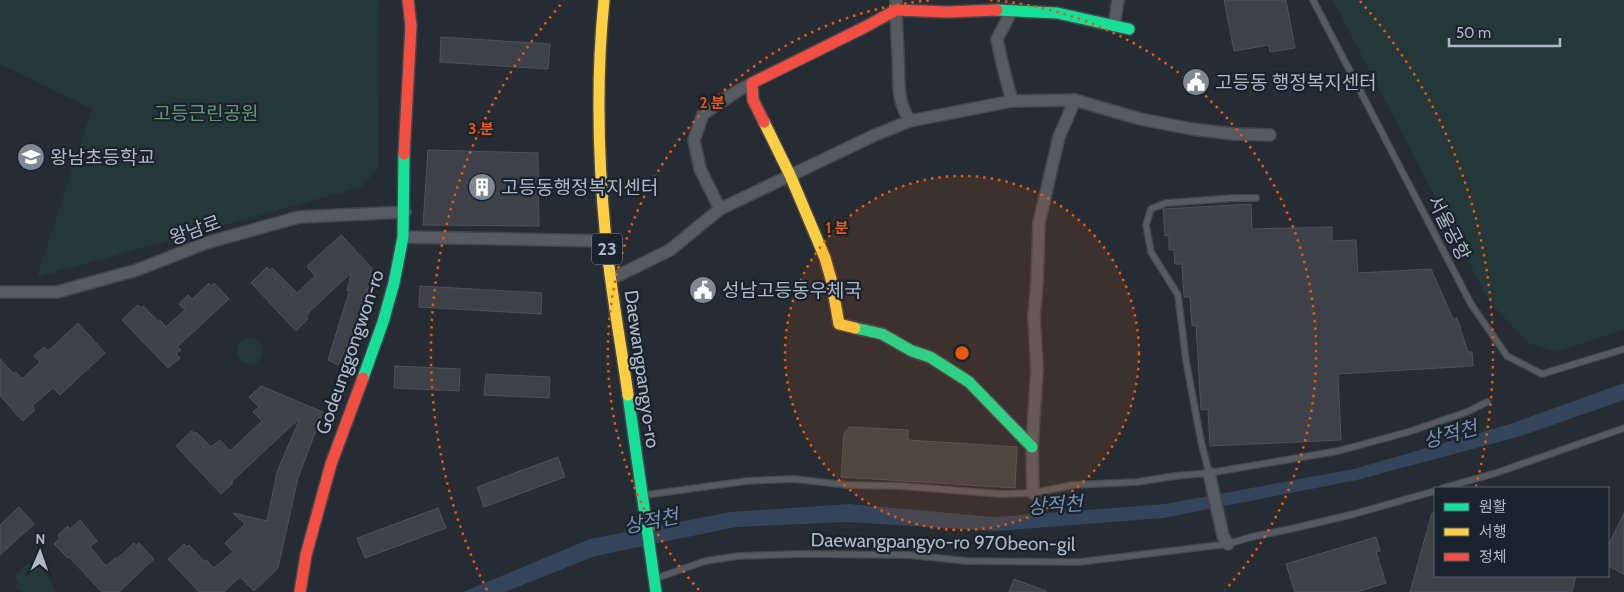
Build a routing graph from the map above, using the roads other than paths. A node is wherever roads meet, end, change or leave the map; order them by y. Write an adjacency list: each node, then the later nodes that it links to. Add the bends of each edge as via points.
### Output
1 (408, 0): 17 (street, Godeunggongwon-ro, via 411,26 404,136)
2 (604, 0): 19 (street, Daewangpangyo-ro / 23, via 599,144)
3 (1118, 0): 7 (street)
4 (1313, 0): 22 (lane, 서울공항, via 1471,304 1507,356 1542,374)
5 (896, 5): 6 (street, via 948,12); 9 (street, via 867,26); 12 (street, via 897,76 902,110)
6 (1012, 10): 7 (street, via 1057,13); 11 (street, via 997,39)
7 (1114, 26): 8 (street)
8 (1129, 28)
9 (752, 83): 14 (street, via 753,100); 16 (street, via 703,114 694,140 700,169)
10 (1075, 100): 11 (street); 13 (street, via 1140,119 1192,129); 25 (street, via 1059,137 1038,222 1034,316 1037,368)
11 (1012, 101): 12 (street)
12 (910, 121): 14 (street)
13 (1270, 135)
14 (790, 175): 16 (street); 25 (street, via 832,279 839,324 882,334 946,367 969,382)
15 (1256, 198): 26 (lane, via 1166,203 1151,209 1146,225 1151,252 1178,294 1186,361)
16 (720, 209): 20 (street, via 670,250)
17 (404, 212): 18 (street, Godeunggongwon-ro); 21 (street, 왕남로, via 299,217 206,243 137,270 57,292)
18 (403, 237): 19 (street); 33 (street, Godeunggongwon-ro, via 383,322 331,464 306,555)
19 (606, 241): 20 (street, Daewangpangyo-ro / 23)
20 (611, 279): 30 (street, Daewangpangyo-ro / 23)
21 (0, 292)
22 (1624, 349)
23 (1487, 402): 26 (lane, via 1408,432)
24 (1624, 428): 27 (lane)
25 (1032, 447): 29 (street)
26 (1210, 477): 29 (lane, via 1174,476 1137,482 1073,485); 31 (street)
27 (1447, 487)
28 (1434, 490): 31 (lane, Daewangpangyo-ro 970beon-gil, via 1354,514)
29 (1033, 493): 30 (lane, via 1001,494 794,480 747,481)
30 (642, 496): 32 (street, Daewangpangyo-ro / 23)
31 (1225, 540): 32 (lane, Daewangpangyo-ro 970beon-gil, via 1079,562 967,562 910,555 799,554 739,556)
32 (654, 573): 34 (street, Daewangpangyo-ro / 23)
33 (300, 592)
34 (656, 592)

